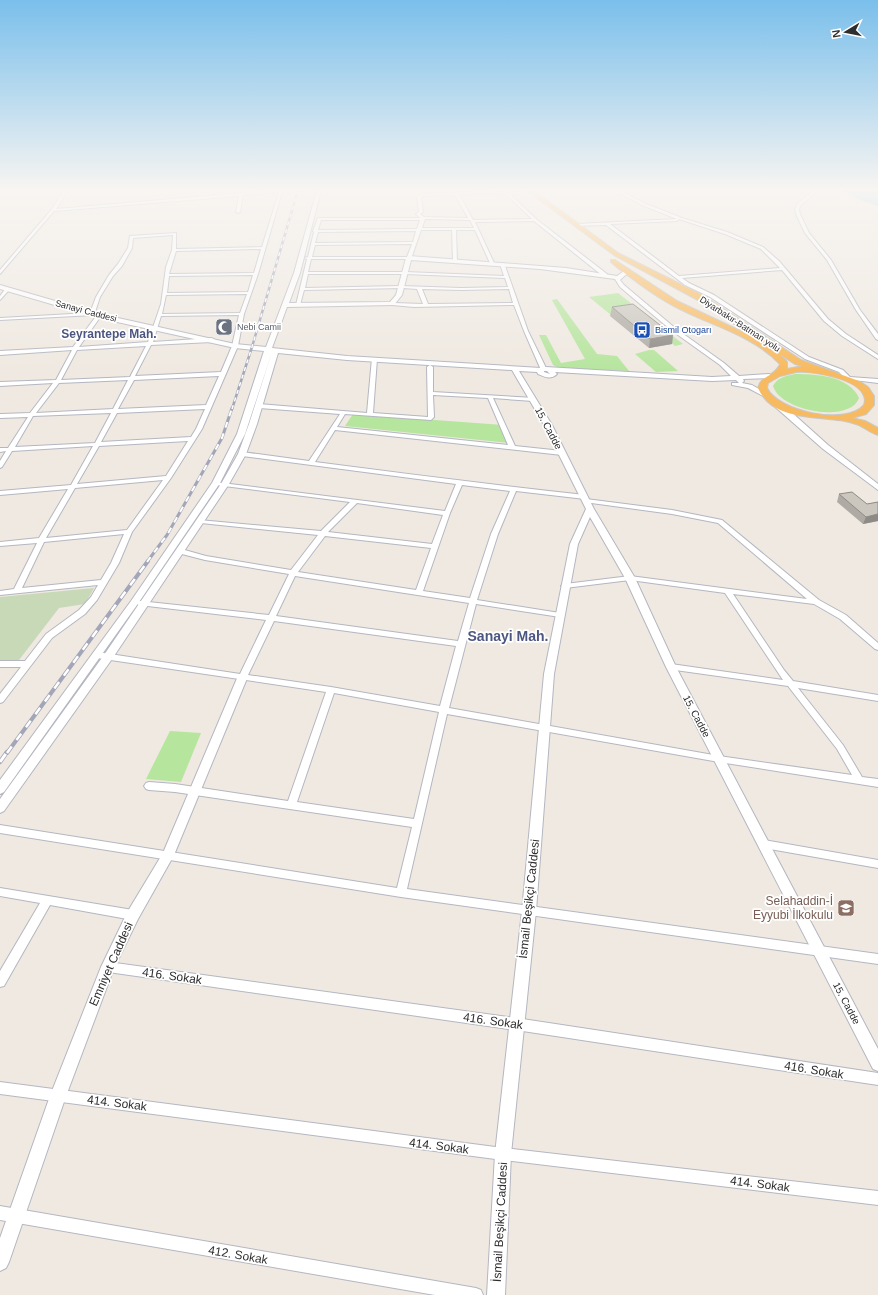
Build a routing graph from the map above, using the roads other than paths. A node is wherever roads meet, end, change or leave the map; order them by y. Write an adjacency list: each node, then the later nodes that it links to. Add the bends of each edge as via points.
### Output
1 (19, 250): 24 (street)
2 (129, 250): 49 (street, via 98,297)
3 (174, 250): 27 (street)
4 (263, 250): 26 (street)
5 (306, 250): 16 (street)
6 (309, 250): 16 (street)
7 (412, 250): 17 (street)
8 (455, 250): 18 (street)
9 (486, 250): 19 (street)
10 (574, 250): 28 (street)
11 (600, 250): 22 (highway, Diyarbakır-Batman yolu)
12 (611, 250): 33 (highway, Diyarbakır-Batman yolu)
13 (644, 250): 30 (street)
14 (764, 250): 21 (street)
15 (821, 250): 53 (street)
16 (305, 258): 17 (street); 23 (street); 45 (street)
17 (409, 258): 18 (street); 25 (street)
18 (455, 261): 19 (street)
19 (492, 263): 20 (street)
20 (502, 264): 28 (street); 29 (street)
21 (781, 268): 30 (street); 60 (street, via 826,320)
22 (627, 271): 31 (street); 41 (highway, Diyarbakır-Batman yolu)
23 (305, 272): 25 (street); 38 (street)
24 (0, 273)
25 (405, 273): 29 (street); 34 (street)
26 (256, 274): 27 (street); 39 (street)
27 (167, 275): 40 (street)
28 (605, 275): 31 (street)
29 (507, 277): 36 (street)
30 (680, 277): 70 (street, via 687,284 712,296 807,358 841,371)
31 (618, 278): 71 (street, via 622,286 667,324)
32 (0, 287): 37 (street, Sanayi Caddesi)
33 (679, 287): 41 (highway, via 689,294 690,298 676,300); 67 (highway, Diyarbakır-Batman yolu, via 726,313 798,362)
34 (401, 288): 35 (street); 38 (street); 43 (street)
35 (419, 288): 36 (street); 47 (street)
36 (511, 288): 44 (street)
37 (8, 289): 42 (street); 49 (street, Sanayi Caddesi)
38 (302, 289): 46 (street)
39 (249, 293): 40 (street); 48 (street)
40 (165, 294): 50 (street)
41 (662, 295): 65 (highway, Diyarbakır-Batman yolu, via 766,348 784,364)
42 (0, 299)
43 (394, 304): 46 (street); 47 (street)
44 (516, 304): 47 (street); 64 (street)
45 (284, 305): 46 (street); 59 (street)
46 (298, 305)
47 (426, 305)
48 (242, 314): 50 (street); 56 (street)
49 (95, 315): 51 (street); 52 (street, Sanayi Caddesi); 57 (street)
50 (159, 315): 52 (street)
51 (0, 319)
52 (156, 328): 54 (street, Sanayi Caddesi); 55 (street)
53 (878, 338)
54 (212, 340): 55 (street); 56 (street, Sanayi Caddesi)
55 (150, 343): 57 (street); 69 (street)
56 (236, 346): 59 (street, Sanayi Caddesi); 66 (street)
57 (76, 348): 58 (street); 72 (street)
58 (0, 352)
59 (270, 354): 61 (street, Sanayi Caddesi); 83 (street); 106 (street)
60 (878, 357)
61 (374, 361): 62 (street); 63 (street); 88 (street)
62 (430, 367): 63 (street); 77 (street)
63 (516, 371): 64 (street); 80 (street, 15. Cadde)
64 (546, 372): 71 (street); 75 (street)
65 (779, 372): 67 (highway, via 804,369); 68 (highway)
66 (223, 374): 69 (street); 84 (street)
67 (834, 374): 70 (highway)
68 (769, 376): 71 (street); 78 (highway, via 764,381 763,388)
69 (134, 377): 72 (street); 85 (street)
70 (848, 378): 73 (street); 76 (highway)
71 (739, 379): 75 (street)
72 (58, 381): 74 (street); 87 (street)
73 (878, 381): 76 (street)
74 (0, 384)
75 (744, 385): 78 (street, via 757,389)
76 (867, 391): 82 (highway)
77 (430, 393): 79 (street); 88 (street, via 429,419)
78 (767, 396): 81 (highway)
79 (490, 397): 80 (street); 97 (street)
80 (533, 399): 100 (street, 15. Cadde)
81 (776, 403): 89 (highway); 110 (street, via 807,432)
82 (869, 405): 91 (highway, via 863,411); 92 (highway, via 869,413)
83 (259, 406): 86 (street); 101 (street)
84 (209, 407): 85 (street); 95 (street)
85 (115, 411): 87 (street); 96 (street)
86 (344, 412): 88 (street); 93 (street)
87 (32, 414): 90 (street); 98 (street)
88 (370, 414)
89 (804, 414): 91 (highway); 105 (street, via 802,418 816,432)
90 (0, 416)
91 (838, 417): 94 (highway, via 862,423)
92 (878, 422)
93 (334, 428): 97 (street); 102 (street)
94 (878, 432)
95 (192, 439): 96 (street); 104 (street)
96 (97, 445): 98 (street); 108 (street)
97 (512, 447): 100 (street)
98 (12, 449): 99 (street); 103 (street)
99 (0, 450)
100 (562, 453): 113 (street, 15. Cadde)
101 (242, 454): 102 (street); 106 (street)
102 (311, 463): 107 (street)
103 (0, 466)
104 (168, 478): 108 (street); 116 (street)
105 (878, 480)
106 (221, 483): 112 (street); 115 (street); 132 (street)
107 (460, 483): 109 (street); 114 (street)
108 (72, 487): 111 (street); 118 (street)
109 (514, 488): 113 (street); 130 (street, via 492,539)
110 (878, 488)
111 (0, 494)
112 (355, 501): 114 (street); 117 (street)
113 (587, 502): 123 (street, 15. Cadde); 125 (street, İsmail Beşikçi Caddesi); 131 (street, via 672,512 720,521)
114 (447, 513): 120 (street)
115 (201, 521): 117 (street); 121 (street)
116 (129, 532): 118 (street); 124 (street)
117 (323, 533): 120 (street); 122 (street)
118 (41, 541): 119 (street); 127 (street)
119 (0, 544)
120 (436, 547): 128 (street)
121 (180, 551): 122 (street, via 205,558); 133 (street)
122 (293, 573): 128 (street); 135 (street)
123 (630, 578): 125 (street); 126 (street); 142 (street, 15. Cadde)
124 (103, 582): 127 (street); 141 (street, via 82,612 49,636)
125 (565, 586): 134 (street, İsmail Beşikçi Caddesi)
126 (727, 590): 131 (street); 144 (street)
127 (17, 591): 129 (street)
128 (419, 592): 130 (street)
129 (0, 593)
130 (472, 601): 134 (street); 136 (street)
131 (816, 602): 137 (street, via 843,617)
132 (134, 603): 133 (street); 138 (street)
133 (144, 604): 135 (street); 139 (street)
134 (560, 615): 149 (street, İsmail Beşikçi Caddesi, via 549,674)
135 (271, 618): 136 (street); 143 (street)
136 (461, 644): 148 (street)
137 (878, 646)
138 (97, 655): 139 (street); 154 (street)
139 (108, 657): 143 (street); 157 (street)
140 (0, 664): 141 (street)
141 (27, 664): 147 (street)
142 (671, 667): 144 (street); 150 (street, 15. Cadde)
143 (243, 676): 145 (street); 155 (street, Emniyet Caddesi)
144 (793, 685): 146 (street); 151 (street, via 840,747)
145 (332, 690): 148 (street); 156 (street)
146 (878, 698)
147 (0, 700)
148 (443, 711): 149 (street); 158 (street)
149 (545, 727): 150 (street); 166 (street, İsmail Beşikçi Caddesi)
150 (719, 759): 151 (street); 160 (street, 15. Cadde)
151 (859, 780): 152 (street)
152 (878, 783)
153 (149, 786): 155 (street)
154 (0, 789)
155 (195, 791): 156 (street); 161 (street, Emniyet Caddesi)
156 (291, 806): 158 (street)
157 (0, 808)
158 (418, 824): 164 (street)
159 (0, 829): 161 (street)
160 (764, 844): 162 (street); 168 (street, 15. Cadde)
161 (168, 855): 164 (street); 167 (street, Emniyet Caddesi)
162 (878, 864)
163 (0, 892): 165 (street)
164 (401, 893): 166 (street)
165 (47, 900): 167 (street); 171 (street)
166 (529, 912): 168 (street); 172 (street, İsmail Beşikçi Caddesi)
167 (133, 914): 170 (street, Emniyet Caddesi)
168 (820, 952): 169 (street); 173 (street, 15. Cadde)
169 (878, 959)
170 (108, 967): 172 (street, 416. Sokak); 176 (street, Emniyet Caddesi)
171 (0, 982)
172 (516, 1024): 174 (street, 416. Sokak); 177 (street, İsmail Beşikçi Caddesi)
173 (878, 1064)
174 (878, 1079)
175 (0, 1088): 176 (street, 414. Sokak)
176 (58, 1096): 177 (street, 414. Sokak); 180 (street, Emniyet Caddesi)
177 (503, 1154): 178 (street, 414. Sokak); 183 (street, İsmail Beşikçi Caddesi)
178 (878, 1198)
179 (0, 1213): 180 (street, 412. Sokak)
180 (16, 1216): 181 (street, Emniyet Caddesi); 182 (street, 412. Sokak)
181 (0, 1262)
182 (476, 1295)
183 (496, 1295)

